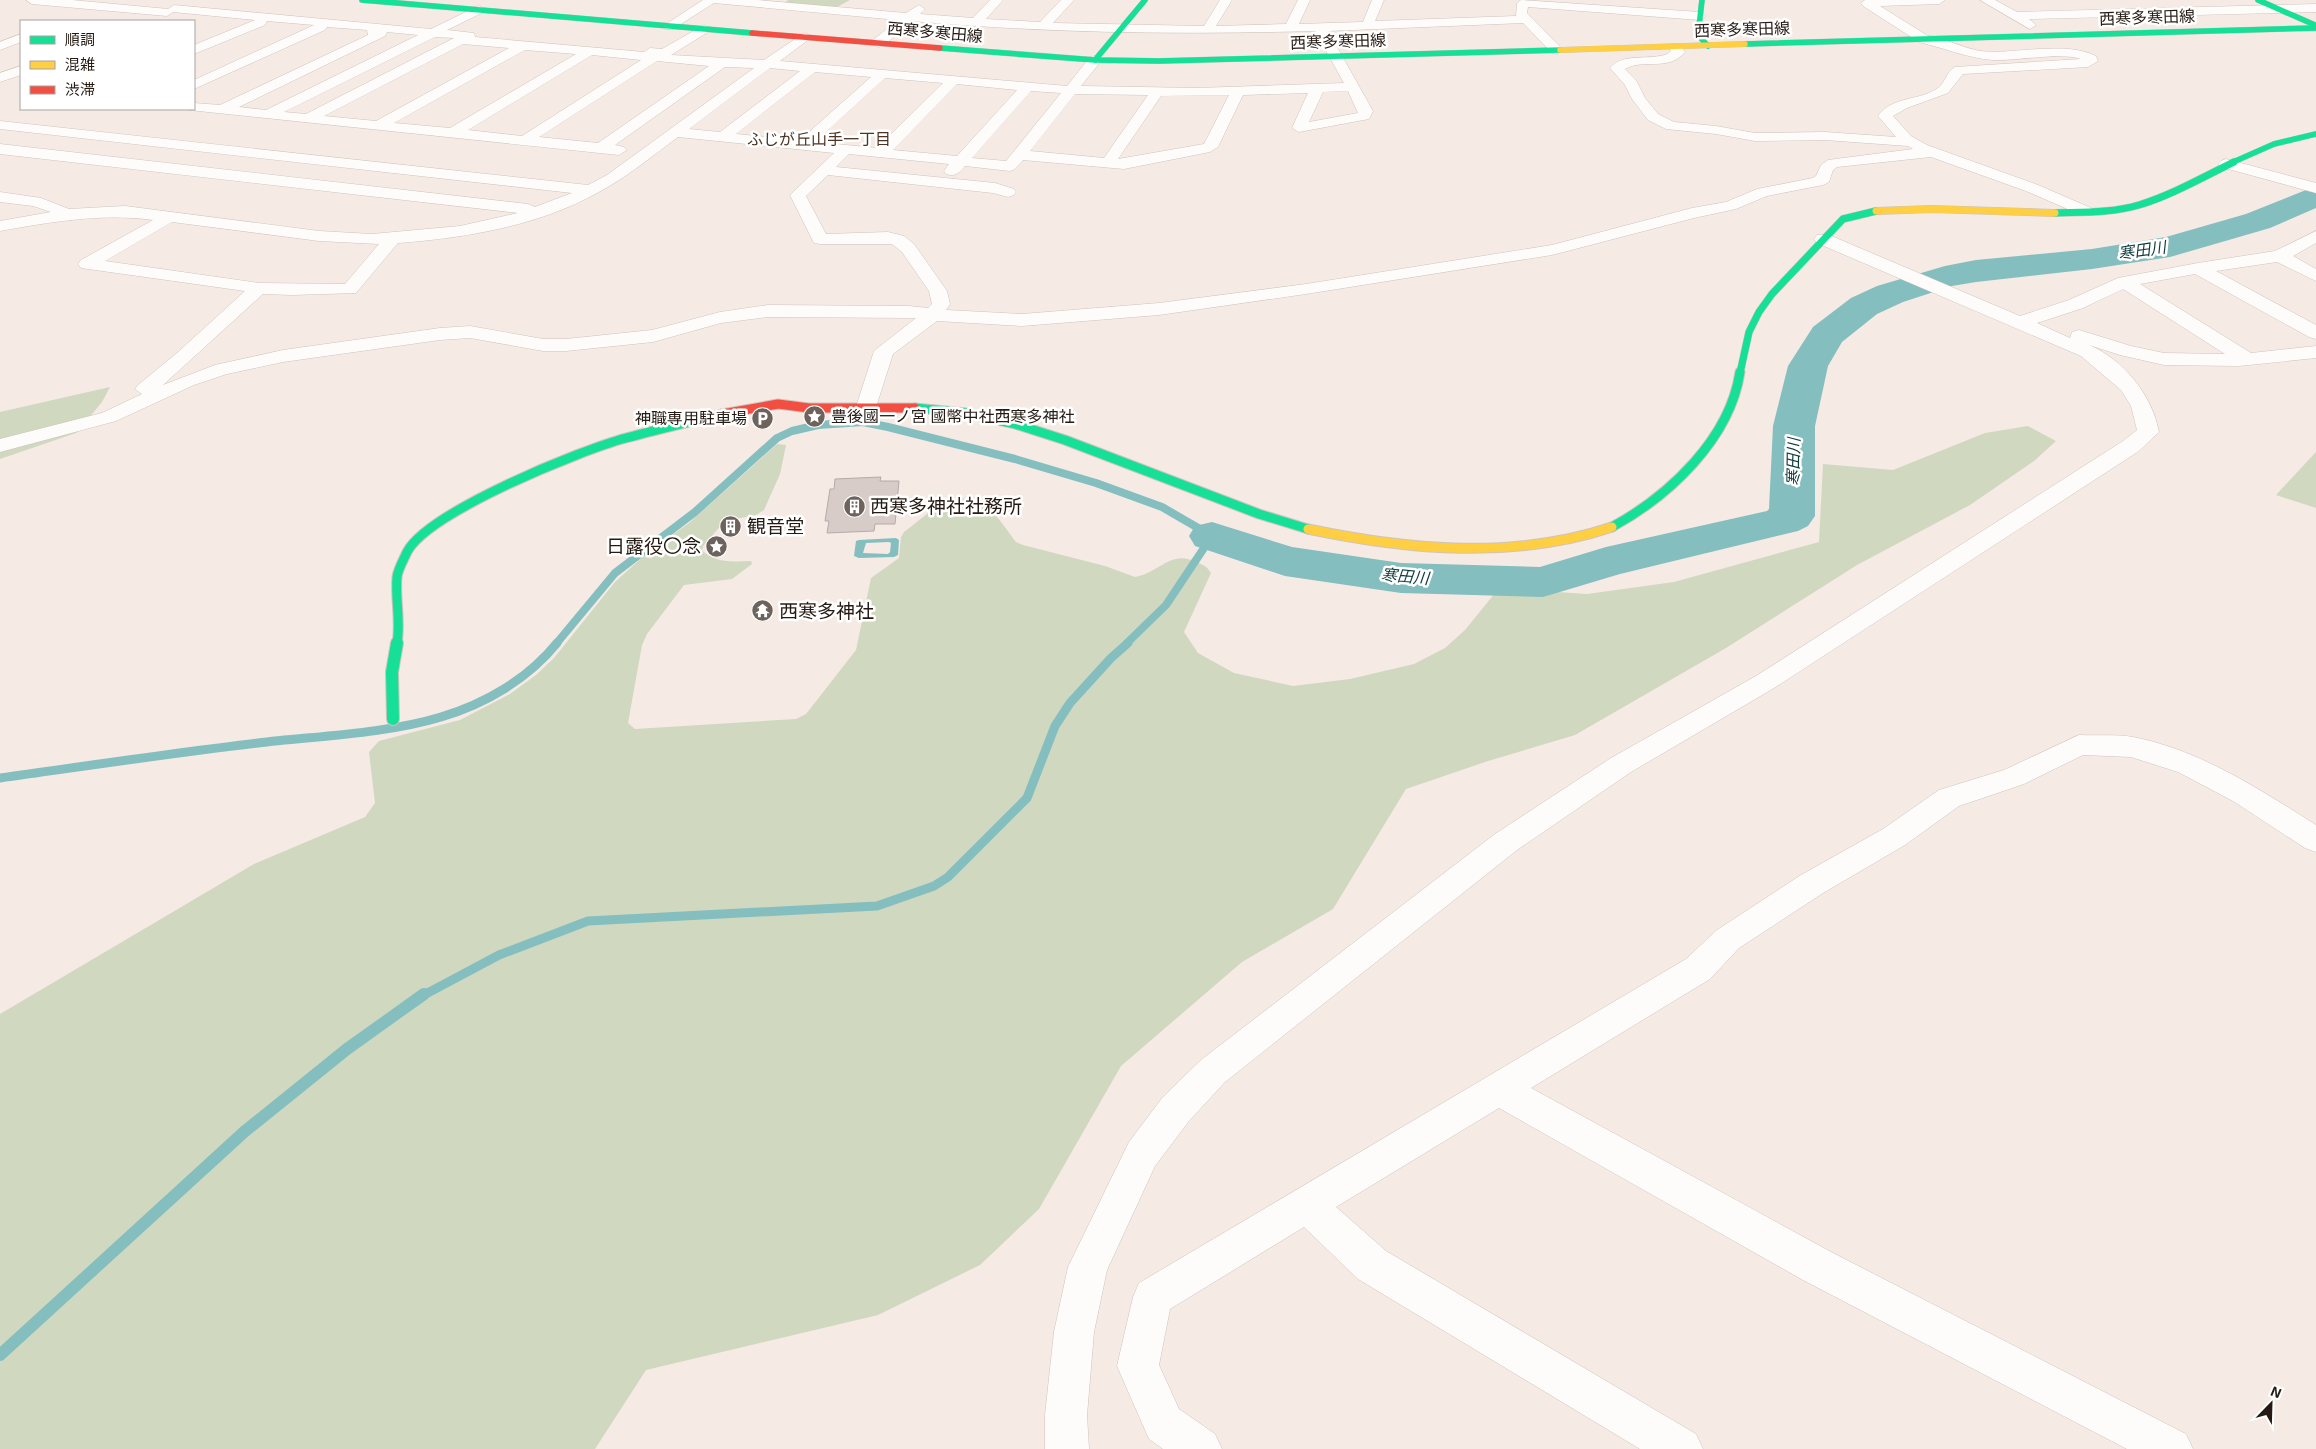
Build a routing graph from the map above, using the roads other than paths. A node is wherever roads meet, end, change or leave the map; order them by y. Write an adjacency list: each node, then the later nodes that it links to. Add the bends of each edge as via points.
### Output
1 (32, 0): 26 (street)
2 (197, 0): 33 (street)
3 (362, 0): 30 (street, 西寒多寒田線)
4 (497, 0): 30 (street)
5 (711, 0): 48 (street)
6 (715, 0): 22 (street)
7 (855, 0): 31 (street)
8 (930, 0): 37 (street)
9 (997, 0): 43 (street)
10 (1068, 0): 47 (street)
11 (1145, 0): 54 (street)
12 (1226, 0): 55 (street)
13 (1304, 0): 51 (street)
14 (1378, 0): 46 (street)
15 (1702, 0): 38 (street)
16 (1938, 0): 60 (street, via 1867,3)
17 (1986, 0): 39 (street)
18 (2138, 0): 34 (street)
19 (2213, 0): 32 (street)
20 (2258, 0): 29 (street)
21 (2309, 0): 24 (street)
22 (780, 2): 31 (street)
23 (1523, 2): 38 (street); 42 (street, via 1521,14)
24 (2316, 3)
25 (2067, 4): 35 (street)
26 (106, 7): 33 (street); 36 (street)
27 (1449, 7): 45 (street)
28 (2316, 8): 29 (street)
29 (2279, 9): 32 (street); 52 (street)
30 (478, 10): 48 (street, 西寒多寒田線); 56 (street)
31 (841, 10): 37 (street)
32 (2236, 10): 34 (street)
33 (170, 11): 40 (street); 56 (street)
34 (2162, 12): 35 (street)
35 (2087, 14): 39 (street)
36 (83, 16)
37 (911, 16): 43 (street); 61 (street)
38 (1700, 16): 64 (street, via 1698,35)
39 (2015, 16): 57 (street)
40 (147, 20)
41 (194, 20): 44 (street, via 202,17)
42 (1526, 20): 45 (street); 67 (street)
43 (978, 21): 47 (street)
44 (261, 22): 50 (street); 66 (street)
45 (1445, 22): 46 (street)
46 (1368, 24): 49 (street)
47 (1044, 25): 54 (street)
48 (669, 26): 53 (street, 西寒多寒田線)
49 (1319, 26): 51 (street); 70 (street)
50 (321, 27): 79 (street); 91 (street, via 381,33)
51 (1291, 27): 55 (street)
52 (2316, 27): 57 (street, 西寒多寒田線)
53 (704, 29): 56 (street, via 664,54); 58 (street, 西寒多寒田線)
54 (1121, 29): 55 (street); 71 (street)
55 (1208, 29)
56 (432, 33): 92 (street)
57 (2049, 36): 60 (street, 西寒多寒田線)
58 (804, 37): 61 (street, 西寒多寒田線); 73 (street)
59 (20, 38): 62 (street)
60 (1928, 39): 64 (street, 西寒多寒田線); 103 (street, via 1965,53 2062,53 2082,55 2091,60 2060,66 1958,70 1952,84 1944,90 1885,115)
61 (878, 43): 71 (street, 西寒多寒田線)
62 (0, 46)
63 (524, 46): 68 (street); 93 (street, via 461,40); 96 (street)
64 (1708, 46): 65 (street, 西寒多寒田線)
65 (1675, 47): 67 (street, 西寒多寒田線); 103 (street, via 1678,52 1671,58 1617,68 1644,105 1662,123 1755,137 1824,136)
66 (195, 50)
67 (1557, 50): 70 (street, 西寒多寒田線)
68 (589, 52): 69 (street); 80 (street)
69 (654, 57): 72 (street); 86 (street)
70 (1336, 57): 71 (street, 西寒多寒田線); 83 (street)
71 (1095, 60): 87 (street)
72 (722, 63): 73 (street); 106 (street)
73 (767, 64): 74 (street); 97 (street)
74 (812, 68): 76 (street); 101 (street)
75 (20, 70): 77 (street)
76 (881, 74): 78 (street); 104 (street)
77 (0, 78)
78 (953, 81): 82 (street); 111 (street)
79 (195, 85)
80 (535, 85): 81 (street); 98 (street)
81 (554, 86)
82 (1027, 86): 87 (street); 113 (street)
83 (1353, 87): 85 (street); 85 (street, via 1366,110 1364,116 1300,128)
84 (582, 89): 86 (street)
85 (1317, 89): 88 (street)
86 (602, 90): 102 (street)
87 (1071, 90): 89 (street); 112 (street)
88 (1238, 91): 89 (street); 114 (street, via 1210,146 1124,164)
89 (1157, 92): 114 (street)
90 (195, 107): 91 (street)
91 (222, 110): 92 (street)
92 (268, 114): 93 (street); 95 (street)
93 (309, 118): 96 (street)
94 (0, 125): 105 (street)
95 (244, 126)
96 (379, 126): 98 (street)
97 (676, 132): 101 (street); 110 (street)
98 (453, 133): 102 (street)
99 (2316, 134): 115 (street, via 2275,142)
100 (227, 135): 105 (street)
101 (723, 137): 104 (street)
102 (525, 140): 106 (street)
103 (1910, 142): 109 (street)
104 (803, 145): 108 (street)
105 (203, 147): 119 (street)
106 (601, 148): 110 (street)
107 (0, 149): 123 (street)
108 (846, 149): 111 (street); 116 (street)
109 (1931, 152): 122 (street); 135 (street, via 1832,163 1826,168 1823,180 1818,182 1763,192 1730,206 1520,256 1306,290 1159,309 1038,320)
110 (648, 153): 119 (street)
111 (881, 153): 113 (street)
112 (1020, 155): 113 (street, via 1010,166); 114 (street)
113 (961, 161): 117 (street)
114 (1108, 163)
115 (2226, 164): 118 (street); 122 (street, via 2188,186 2150,202 2119,209)
116 (824, 170): 117 (street); 135 (street, via 798,195 818,237 888,238 904,244 938,291 941,304)
117 (942, 183): 120 (street)
118 (2316, 188)
119 (592, 190): 123 (street)
120 (1008, 192)
121 (0, 196): 124 (street, via 39,201)
122 (2085, 211): 129 (street, via 1864,212 1842,220)
123 (539, 212): 128 (street, via 460,231)
124 (67, 214): 125 (street, via 125,211); 126 (street)
125 (169, 217): 128 (street, via 352,239); 134 (street, via 87,264)
126 (0, 226)
127 (2316, 236): 130 (street)
128 (392, 238): 134 (street, via 350,289)
129 (1823, 239): 136 (street); 140 (street, via 1777,287 1757,316 1741,356 1734,402 1700,452 1660,495 1636,514 1589,538 1557,544 1486,547 1411,545 1338,536 1228,504 1050,436 988,417 930,409)
130 (2280, 256): 131 (street); 132 (street)
131 (2198, 268): 133 (street); 137 (street)
132 (2316, 276)
133 (2124, 282): 136 (street, via 2076,304); 139 (street)
134 (260, 288): 141 (street, via 149,387 126,400)
135 (932, 315): 140 (street, via 884,351); 141 (street, via 768,311 720,318 653,336 566,346 470,332 440,334 283,356 230,367 187,381)
136 (2025, 321): 139 (street, via 2127,352 2164,359); 147 (street, via 2088,352 2113,370 2134,391 2146,415 2148,432 1773,676 1621,765 1506,842 1212,1071 1176,1109 1142,1154 1088,1267 1074,1332 1066,1414)
137 (2316, 333)
138 (2316, 352): 139 (street)
139 (2247, 359)
140 (866, 407): 143 (street, via 812,408 774,404 634,436 572,458 486,495 418,537 399,568 396,591 401,622 391,679)
141 (109, 417): 142 (street)
142 (0, 446)
143 (393, 719)
144 (2316, 840): 145 (street, via 2243,792 2188,765 2132,747 2080,745 2014,777 1949,798 1894,837 1812,884 1728,939 1698,969)
145 (1499, 1089): 146 (street); 150 (street, via 1817,1266)
146 (1308, 1205): 148 (street, via 1153,1297 1138,1366 1164,1424); 149 (street, via 1372,1265)
147 (1067, 1449)
148 (1200, 1449)
149 (1681, 1449)
150 (2171, 1449)

